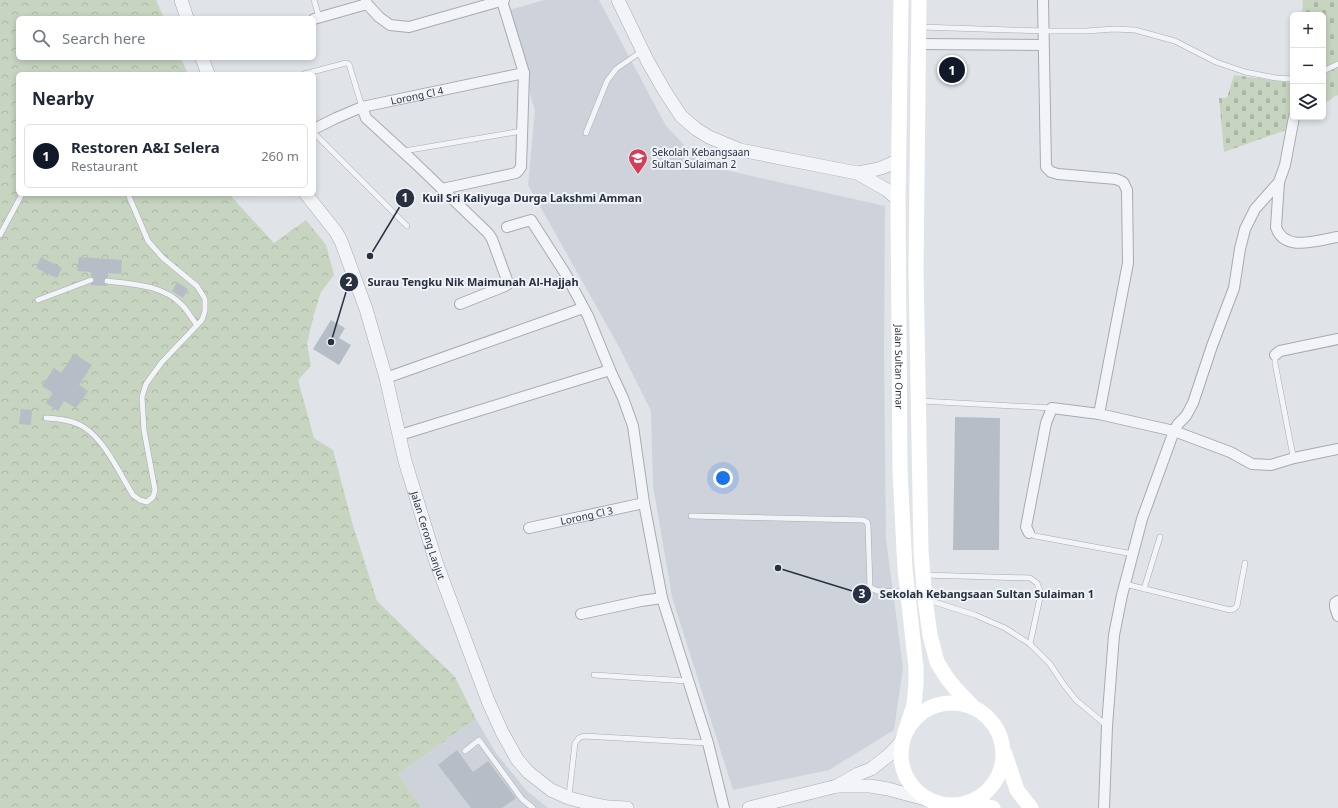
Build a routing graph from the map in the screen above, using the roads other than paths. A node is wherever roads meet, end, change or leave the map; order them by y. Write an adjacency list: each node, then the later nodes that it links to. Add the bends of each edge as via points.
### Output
1 (314, 0): 10 (lane)
2 (503, 0): 8 (street, via 409,27 390,25); 22 (street)
3 (618, 0): 16 (street)
4 (901, 0): 31 (main road, Jalan Sultan Omar)
5 (919, 0): 12 (main road)
6 (1042, 0): 13 (street)
7 (183, 1): 9 (street)
8 (366, 2): 11 (street)
9 (187, 16)
10 (316, 16)
11 (316, 18)
12 (918, 27): 13 (lane); 14 (main road)
13 (1043, 31): 15 (street); 23 (lane, via 1134,30 1174,41 1216,62 1245,72)
14 (918, 44): 15 (street); 53 (main road)
15 (1043, 45): 55 (street, via 1046,167 1058,174 1116,179 1123,182 1127,190 1128,263)
16 (643, 51): 28 (lane, via 616,69 607,81); 32 (street, via 681,116 709,137 740,150)
17 (203, 60): 20 (street)
18 (1338, 64): 19 (lane)
19 (1326, 70)
20 (207, 72)
21 (312, 72): 24 (lane, via 349,64)
22 (524, 73): 24 (street, Lorong Cl 4); 27 (street)
23 (1290, 79)
24 (362, 107): 26 (street, Lorong Cl 4); 30 (street, via 366,118)
25 (1293, 120): 33 (street)
26 (316, 128)
27 (522, 131): 30 (lane); 34 (street, via 521,167 516,173)
28 (586, 133)
29 (316, 135): 39 (lane)
30 (403, 152): 34 (street)
31 (899, 159): 32 (street, via 889,166); 38 (main road, Jalan Sultan Omar)
32 (857, 173): 38 (street, via 887,190)
33 (1279, 182): 42 (street, via 1276,227 1283,238 1299,244); 57 (street, via 1255,209 1245,229 1234,288 1193,403)
34 (442, 188): 46 (street, via 488,233 508,284)
35 (21, 196): 41 (lane)
36 (129, 196): 48 (lane, via 148,241 163,258 197,286 205,299 205,311)
37 (308, 196): 52 (street, Jalan Cerong Lanjut, via 341,241 366,309)
38 (898, 200): 71 (main road, Jalan Sultan Omar, via 900,471)
39 (407, 226)
40 (507, 227): 47 (street, via 531,220 565,273)
41 (0, 235)
42 (1338, 237)
43 (91, 280): 45 (lane)
44 (107, 281): 48 (lane, via 146,285 167,294 182,305)
45 (38, 300)
46 (460, 304)
47 (583, 308): 51 (street); 52 (street)
48 (197, 325): 56 (lane, via 162,362 146,384 142,396 144,430 155,490 153,497 147,502 133,495 99,440 84,427 63,419)
49 (1338, 339): 50 (street, via 1280,351)
50 (1275, 355): 60 (lane)
51 (610, 370): 58 (street); 61 (street, via 633,426)
52 (386, 378): 58 (street, Jalan Cerong Lanjut)
53 (918, 401): 54 (lane); 68 (main road)
54 (1052, 408): 55 (street); 64 (street, via 1046,423 1026,527)
55 (1099, 414): 57 (street)
56 (46, 418)
57 (1174, 431): 60 (street, via 1230,452 1252,464 1271,465); 66 (street, via 1144,512)
58 (400, 435): 87 (street, Jalan Cerong Lanjut, via 436,562 491,708 517,759 528,772 551,790)
59 (1338, 449): 60 (street)
60 (1294, 458)
61 (644, 503): 63 (street, Lorong Cl 3); 72 (street)
62 (691, 516): 71 (lane, via 863,520 868,525 870,587 878,591)
63 (528, 528)
64 (1030, 533): 66 (lane)
65 (1160, 536): 70 (lane)
66 (1133, 554): 69 (street)
67 (1245, 563): 70 (lane, via 1237,606 1234,609)
68 (923, 575): 73 (main road); 77 (lane, via 1030,578 1037,583 1041,593)
69 (1125, 584): 70 (lane); 81 (street, via 1114,635)
70 (1144, 589)
71 (907, 591): 82 (main road, Jalan Sultan Omar, via 916,684 914,705)
72 (662, 598): 75 (street, via 641,600); 79 (street)
73 (925, 599): 77 (lane, via 975,615 1005,628); 80 (main road, via 937,662 955,688)
74 (1338, 601): 76 (street, via 1335,607)
75 (581, 614)
76 (1338, 616)
77 (1030, 644): 81 (lane, via 1050,664 1076,700)
78 (594, 675): 79 (lane)
79 (688, 681): 83 (street)
80 (974, 708): 82 (main road, via 959,703 942,704 927,709 914,719); 84 (main road, via 991,720 997,729)
81 (1107, 726): 97 (street)
82 (904, 736): 86 (street, via 889,755 871,769); 88 (main road, via 900,758 905,775 915,790)
83 (708, 743): 87 (lane, via 584,736 576,743); 93 (street)
84 (1003, 749): 89 (main road, via 1003,762 994,784 980,797); 96 (main road, via 1018,790)
85 (465, 751): 90 (lane, via 479,740 522,799)
86 (837, 786): 88 (street, via 870,786); 94 (street)
87 (569, 798): 91 (street, Jalan Cerong Lanjut)
88 (929, 800): 89 (main road, via 952,806)
89 (964, 804): 95 (main road)
90 (533, 808)
91 (608, 808): 92 (street, Jalan Cerong Lanjut)
92 (626, 808)
93 (724, 808)
94 (749, 808)
95 (994, 808)
96 (1032, 808)
97 (1104, 808)

